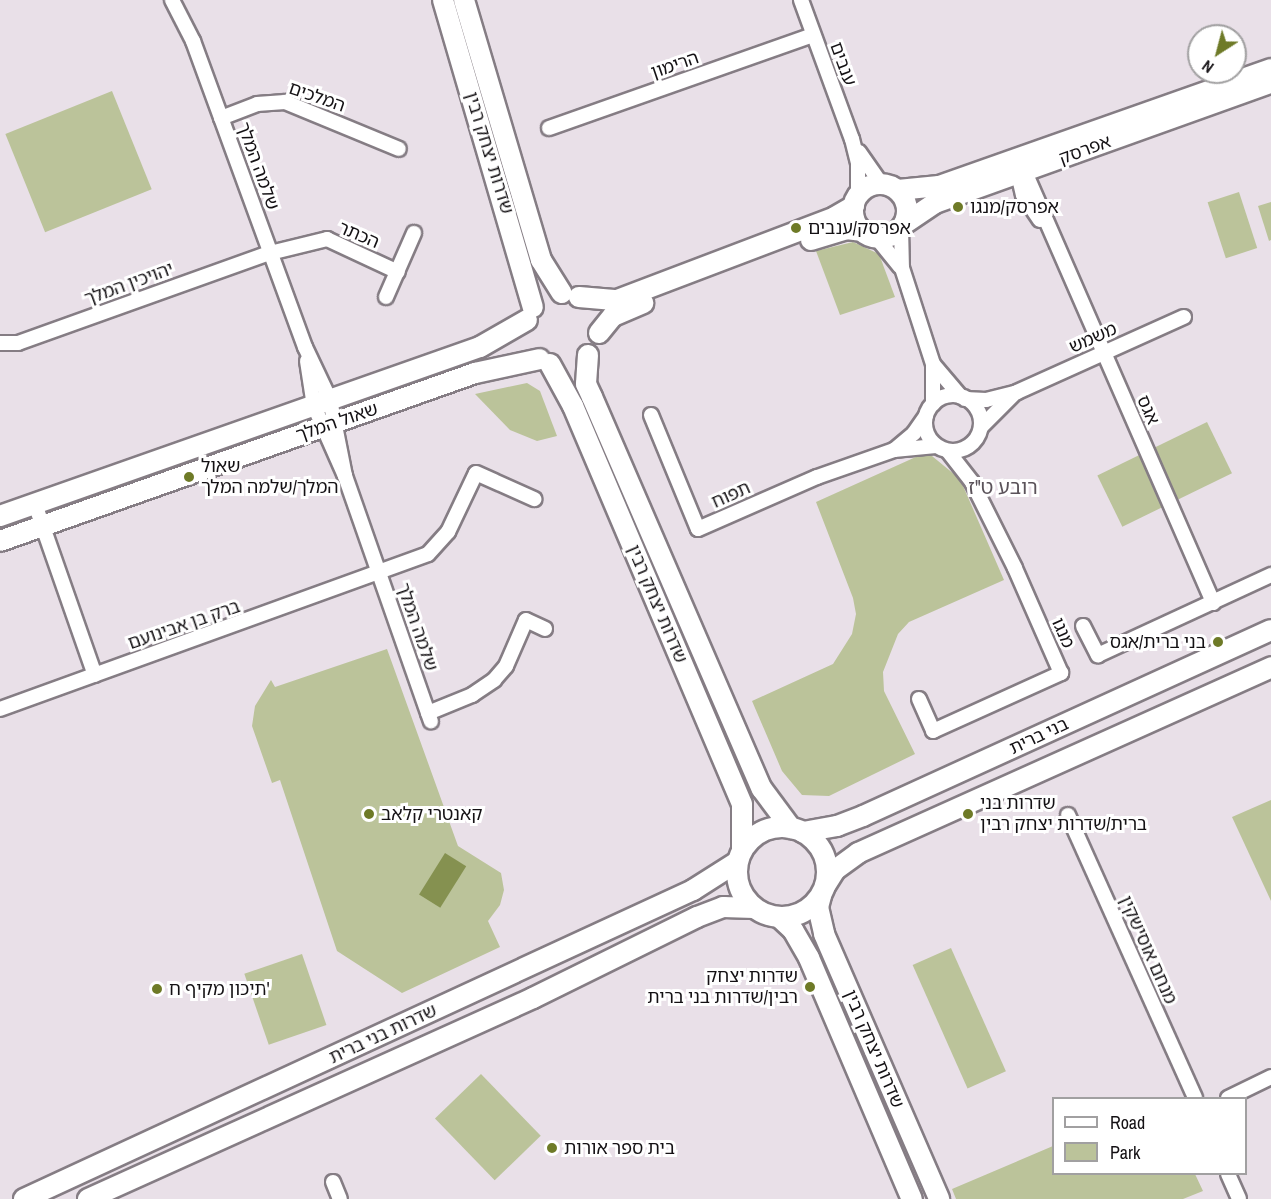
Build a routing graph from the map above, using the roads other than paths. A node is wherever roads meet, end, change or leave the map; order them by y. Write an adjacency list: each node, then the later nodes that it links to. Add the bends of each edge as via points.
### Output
1 (172, 0): 8 (street, שלמה המלך, via 183,16)
2 (443, 0): 23 (main road, שדרות יצחק רבין)
3 (464, 0): 21 (main road, שדרות יצחק רבין, via 541,260)
4 (801, 0): 5 (street, ענבים)
5 (813, 35): 9 (street, הרימון); 10 (street, ענבים)
6 (1271, 69): 12 (main road, אפרסק)
7 (1271, 83): 12 (main road, אפרסק)
8 (221, 118): 11 (street, המלכים, via 257,104 285,102); 18 (street, שלמה המלך)
9 (549, 128)
10 (852, 140): 13 (street, ענבים); 14 (street, ענבים, via 858,163)
11 (399, 149)
12 (1019, 168): 13 (main road, אפרסק, via 939,186); 15 (main road, אפרסק, via 935,203); 27 (street, אגס, via 1029,206 1049,232)
13 (890, 187): 14 (main road, via 868,186); 15 (main road, via 907,206)
14 (856, 201): 17 (main road, via 855,220); 21 (main road, via 835,217 617,300 601,302)
15 (903, 226): 17 (main road, via 890,236); 19 (street)
16 (414, 233): 20 (street)
17 (870, 234): 19 (street); 25 (main road, via 846,229 823,235 632,308 614,316)
18 (270, 253): 20 (street, הכתר, via 327,239); 26 (street, יהויכין המלך, via 18,343); 33 (street, שלמה המלך)
19 (902, 268): 30 (street)
20 (398, 272): 22 (street)
21 (571, 295): 23 (main road, via 541,299); 25 (main road, via 594,312)
22 (386, 297)
23 (530, 313): 29 (main road, via 527,341); 33 (main road, שאול המלך, via 480,347)
24 (1184, 317): 27 (street, משמש)
25 (599, 333): 28 (main road)
26 (0, 343)
27 (1103, 354): 31 (street, משמש); 50 (street, אגס)
28 (588, 356): 29 (main road, via 570,365); 59 (main road, שדרות יצחק רבין, via 589,391 762,789)
29 (545, 362): 37 (main road, שאול המלך, via 475,374); 60 (main road, שדרות יצחק רבין, via 578,416 742,804)
30 (933, 364): 32 (street); 34 (street)
31 (1017, 392): 32 (street, משמש, via 986,400); 38 (street, משמש)
32 (963, 398): 34 (street, via 946,397); 38 (street, via 976,407)
33 (322, 403): 37 (street, שלמה המלך); 44 (main road, שאול המלך)
34 (933, 404): 36 (street)
35 (651, 415): 41 (street, תפוח, via 698,529 807,481)
36 (926, 416): 40 (street, via 927,432); 41 (street, תפוח)
37 (329, 425): 46 (main road, שאול המלך); 48 (street, שלמה המלך)
38 (981, 427): 39 (street)
39 (971, 445): 40 (street); 42 (street, מנגו)
40 (942, 448): 41 (street, תפוח); 42 (street, מנגו)
41 (894, 450)
42 (972, 482): 56 (street, מנגו, via 1061,674 933,730)
43 (534, 499): 48 (street, ברק בן אבינועם, via 476,473 437,547)
44 (35, 504): 45 (main road, שאול המלך); 46 (street)
45 (0, 516)
46 (43, 526): 47 (main road, שאול המלך); 55 (street)
47 (0, 541)
48 (380, 574): 52 (street, שלמה המלך, via 430,717 494,680 506,666 526,620); 55 (street, ברק בן אבינועם)
49 (1271, 575): 50 (street)
50 (1213, 603): 51 (street, via 1098,655)
51 (1083, 626)
52 (545, 629)
53 (1271, 630): 59 (main road, בני ברית, via 863,816 837,826)
54 (1271, 667): 61 (main road, בני ברית, via 858,853 835,870)
55 (95, 675): 57 (street, ברק בן אבינועם)
56 (919, 699)
57 (0, 709)
58 (1068, 815): 65 (street, מנחם אוסישקין)
59 (797, 830): 60 (main road, via 763,831); 61 (main road, via 824,855)
60 (740, 856): 62 (main road, via 739,887); 69 (main road, שדרות בני ברית, via 693,890)
61 (823, 891): 63 (main road, via 803,912); 73 (main road, שדרות יצחק רבין, via 818,907 824,934)
62 (754, 908): 63 (main road); 70 (main road, שדרות בני ברית, via 723,908 697,917 533,998)
63 (780, 918): 72 (main road, שדרות יצחק רבין, via 793,930 809,957)
64 (1271, 1077): 66 (street)
65 (1195, 1097)
66 (1230, 1097)
67 (1229, 1175): 74 (street)
68 (333, 1182): 71 (street)
69 (24, 1199)
70 (88, 1199)
71 (340, 1199)
72 (912, 1199)
73 (939, 1199)
74 (1239, 1199)

